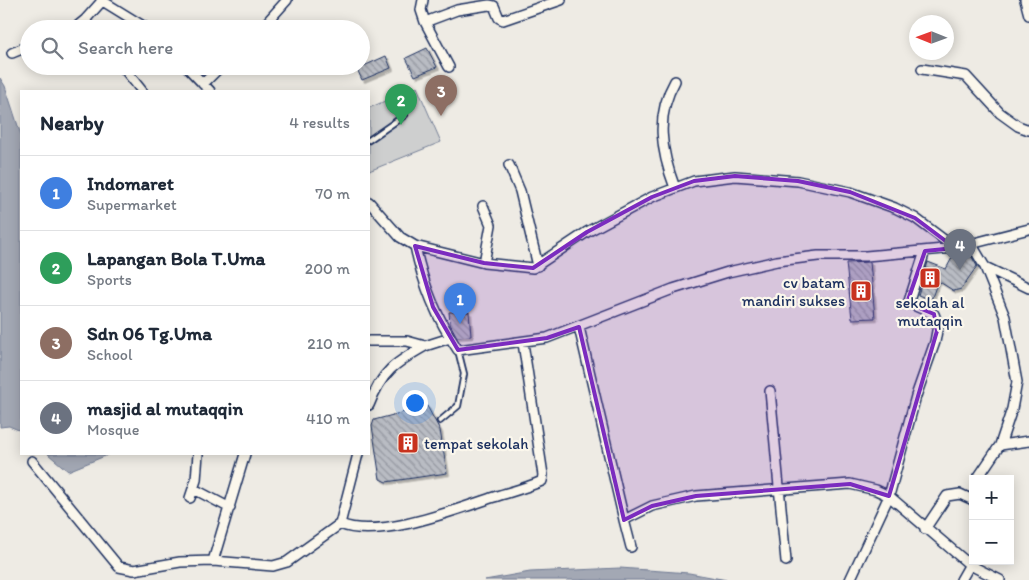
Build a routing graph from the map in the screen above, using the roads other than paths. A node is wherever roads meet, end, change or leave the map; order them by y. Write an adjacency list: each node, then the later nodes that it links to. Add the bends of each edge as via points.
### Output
1 (102, 0): 7 (street); 8 (street)
2 (287, 0): 9 (street)
3 (423, 0): 10 (street, via 421,10)
4 (561, 0): 10 (street, via 502,20 494,6 489,5 458,10)
5 (1025, 0): 6 (street)
6 (1029, 16)
7 (85, 20)
8 (134, 20)
9 (269, 20)
10 (425, 22): 13 (street)
11 (20, 50): 12 (street)
12 (12, 53)
13 (449, 67)
14 (922, 69): 23 (street, via 966,76 1000,113)
15 (129, 75): 20 (street)
16 (194, 75): 19 (street)
17 (212, 75): 19 (street)
18 (675, 81): 26 (street, via 664,104 661,126 662,148)
19 (203, 84): 21 (street)
20 (141, 90)
21 (209, 90)
22 (405, 115): 24 (lane)
23 (1029, 130)
24 (370, 139)
25 (509, 166): 35 (street, via 520,191)
26 (675, 188): 32 (street, via 694,181 735,176 771,177 850,192 915,218); 35 (street, via 587,232)
27 (370, 203): 30 (street, via 400,238)
28 (483, 206): 34 (street, via 491,231)
29 (1029, 229): 31 (street)
30 (415, 246): 34 (street); 39 (street, via 430,299)
31 (972, 246): 32 (street); 36 (street)
32 (955, 248): 33 (street)
33 (925, 251): 38 (street, via 801,257 728,272 672,289); 55 (street, via 909,301 934,314 937,331)
34 (484, 263): 35 (street, via 521,268)
35 (538, 266)
36 (985, 267): 37 (street); 48 (street, via 1005,317 1017,382)
37 (1029, 288)
38 (579, 328): 41 (street); 58 (street)
39 (450, 338): 42 (street); 43 (street)
40 (370, 341): 42 (street, via 407,341)
41 (523, 343): 43 (street); 59 (street, via 542,481 425,519 368,530)
42 (426, 346): 45 (street, via 387,371)
43 (458, 350): 46 (lane, via 464,374 458,406)
44 (770, 391): 54 (street)
45 (370, 404)
46 (440, 421)
47 (1029, 441): 48 (street)
48 (1000, 445): 53 (street)
49 (198, 455): 57 (street, via 192,493)
50 (245, 455): 57 (street)
51 (358, 455): 59 (street)
52 (32, 460): 62 (street, via 124,570)
53 (980, 475)
54 (778, 490): 55 (street, via 850,484); 58 (street, via 674,500 652,506); 63 (street)
55 (889, 496): 60 (street); 67 (street)
56 (969, 496): 60 (street, via 947,496)
57 (230, 508): 62 (street)
58 (624, 520): 61 (street)
59 (340, 524): 62 (street, via 287,562 273,566)
60 (925, 529): 64 (street)
61 (631, 547)
62 (213, 561)
63 (786, 561)
64 (969, 561)
65 (969, 565): 68 (street)
66 (976, 565): 69 (street)
67 (850, 580)
68 (961, 580)
69 (1000, 580)

